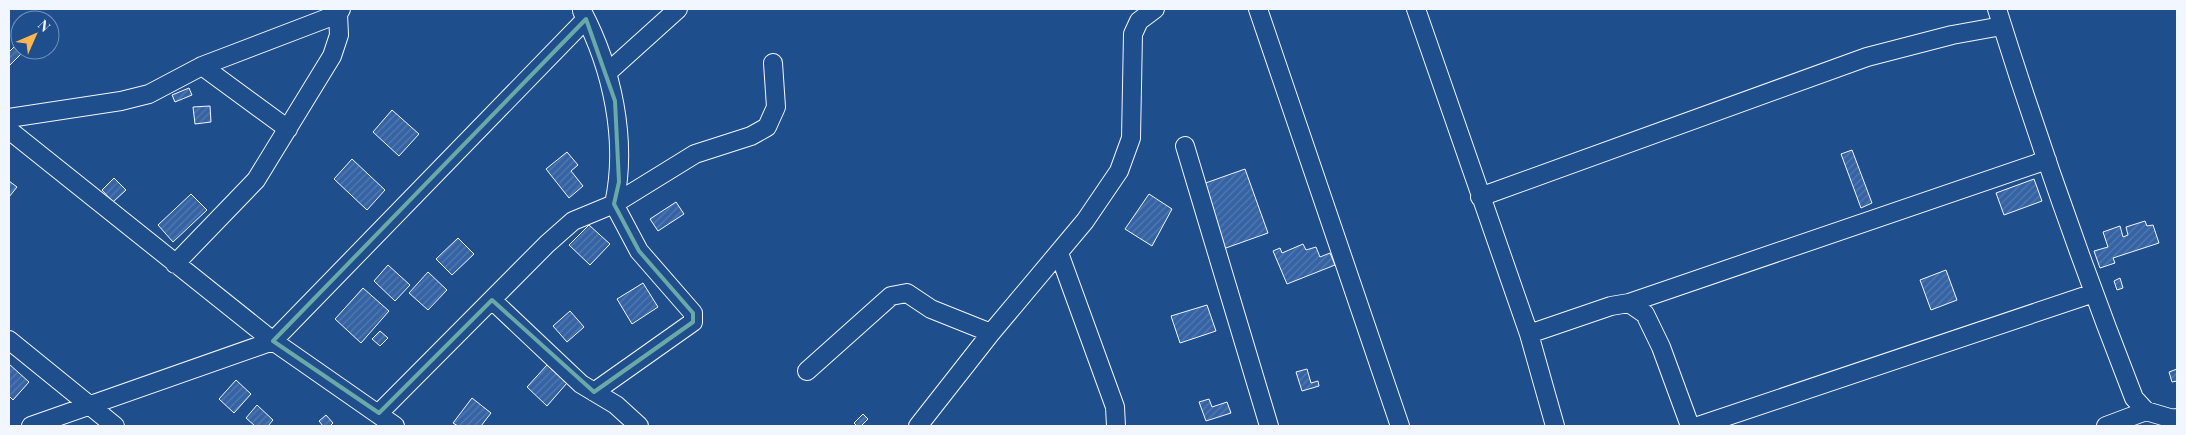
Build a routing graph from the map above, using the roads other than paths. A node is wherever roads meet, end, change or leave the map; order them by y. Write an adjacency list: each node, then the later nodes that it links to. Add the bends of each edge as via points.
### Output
1 (678, 9): 12 (street)
2 (1155, 9): 8 (street)
3 (1258, 9): 42 (street)
4 (1416, 9): 18 (street)
5 (1997, 9): 9 (street)
6 (339, 11): 11 (street); 14 (street, via 339,35 332,56)
7 (583, 14): 12 (street); 28 (street)
8 (1136, 15): 20 (street, via 1132,34 1131,138 1119,171)
9 (2002, 26): 17 (street); 18 (street, via 1867,56)
10 (772, 63): 19 (street, via 776,106 767,127 751,136 695,154)
11 (202, 66): 13 (street, via 149,94); 14 (street)
12 (607, 73): 19 (street, via 615,100 618,182)
13 (9, 118)
14 (288, 129): 21 (street, via 256,180)
15 (9, 130): 21 (street)
16 (1185, 146): 41 (street)
17 (2047, 160): 22 (street); 24 (street)
18 (1480, 197): 26 (street)
19 (614, 204): 23 (street, via 574,221); 30 (street, via 639,251 693,314 693,322)
20 (1059, 253): 25 (street); 40 (street, via 1115,408)
21 (174, 264): 28 (street)
22 (2094, 293): 32 (street, via 2134,398); 45 (street)
23 (492, 300): 30 (street, via 581,384); 33 (street)
24 (1629, 303): 26 (street); 44 (street, via 1645,314 1661,347)
25 (992, 333): 29 (street, via 931,309 907,293 891,296); 39 (street)
26 (1529, 334): 43 (street)
27 (9, 340): 31 (street)
28 (273, 342): 31 (street); 33 (street)
29 (807, 372)
30 (594, 392): 38 (street, via 616,405)
31 (89, 406): 35 (street); 36 (street)
32 (2146, 411): 34 (street); 46 (street)
33 (378, 413): 37 (street)
34 (2177, 418)
35 (31, 426)
36 (115, 426)
37 (395, 426)
38 (638, 426)
39 (918, 426)
40 (1116, 426)
41 (1269, 426)
42 (1400, 426)
43 (1555, 426)
44 (1690, 426)
45 (1698, 426)
46 (2106, 426)

